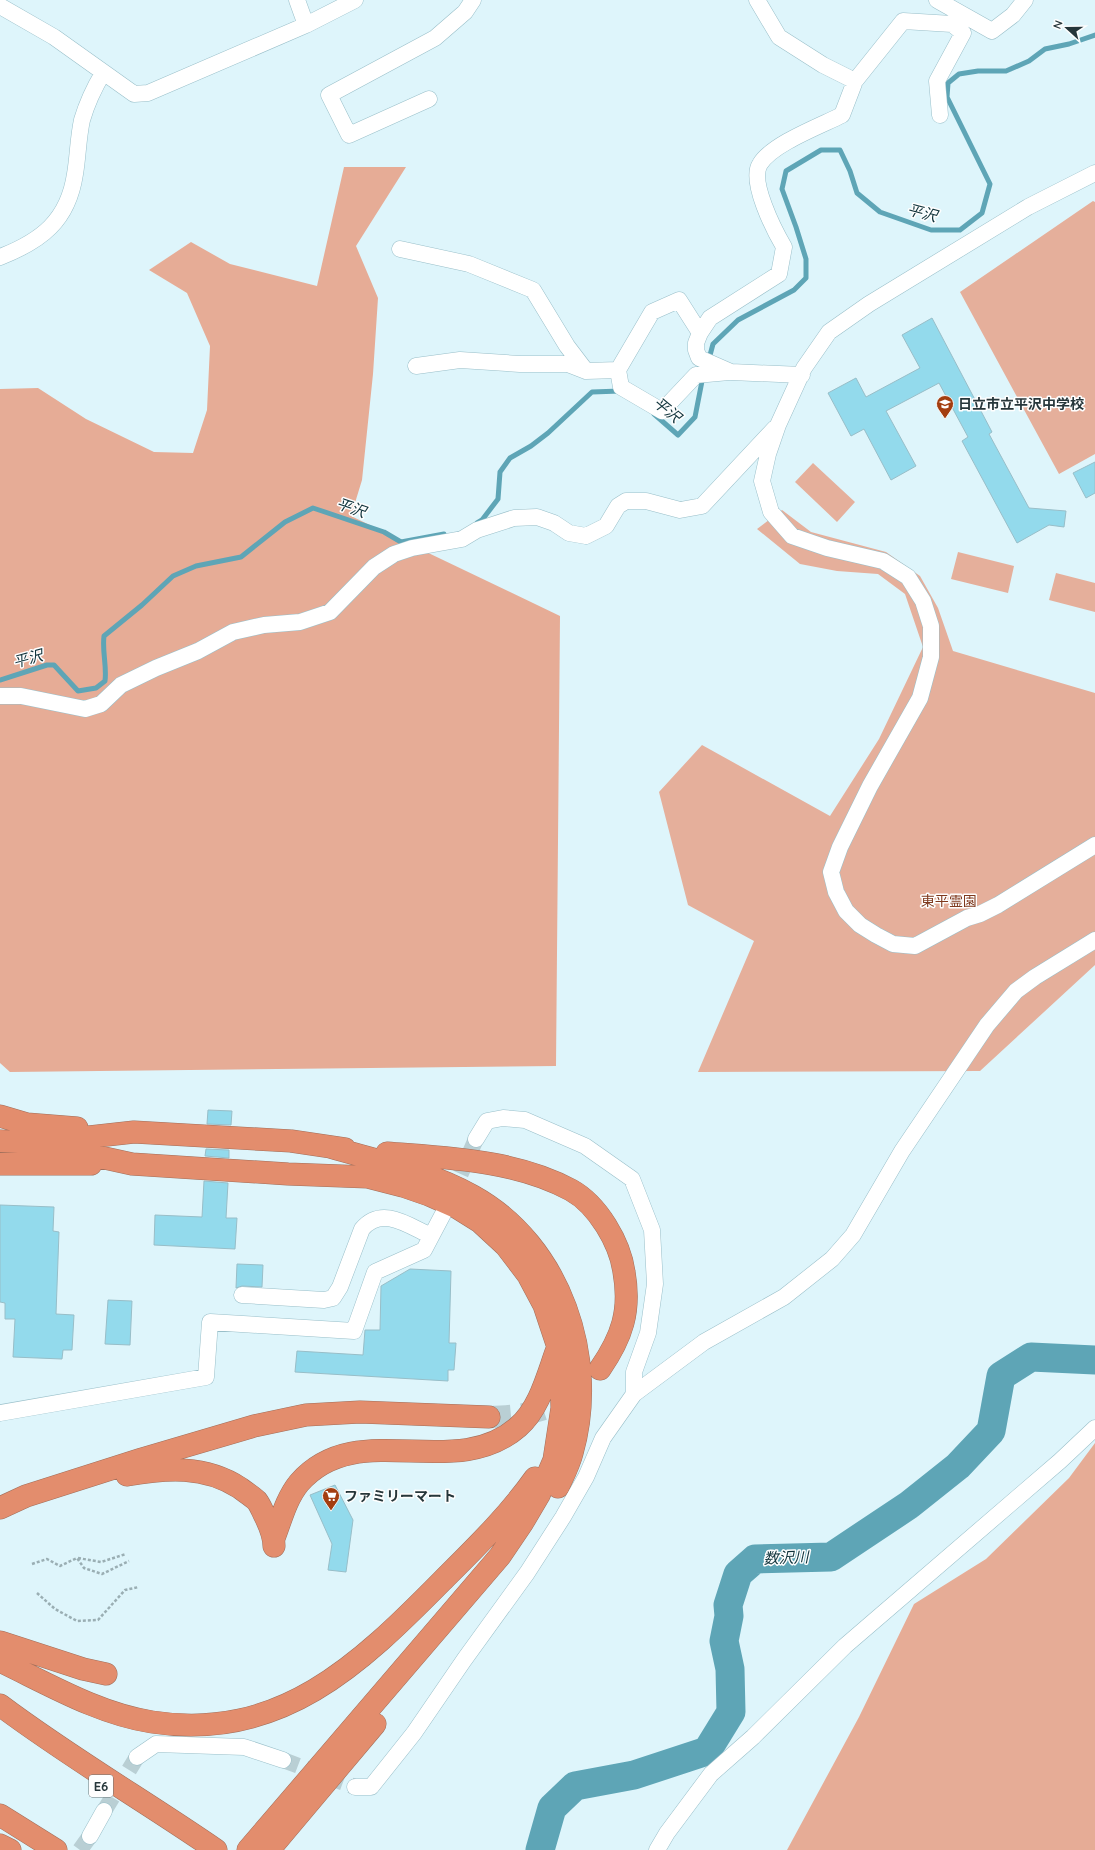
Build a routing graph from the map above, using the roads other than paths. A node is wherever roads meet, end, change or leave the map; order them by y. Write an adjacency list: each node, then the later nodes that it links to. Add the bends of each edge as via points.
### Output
1 (297, 0): 8 (street)
2 (355, 0): 8 (street)
3 (473, 0): 11 (street, via 465,12 435,38 329,95 349,135)
4 (757, 0): 10 (street, via 778,38)
5 (938, 0): 6 (street, via 992,31 1013,15)
6 (1025, 0)
7 (0, 6): 9 (street, via 54,37)
8 (306, 25): 9 (street, via 148,94 134,94)
9 (103, 73): 15 (street, via 87,104 75,176 70,196 62,212 49,230 33,242)
10 (855, 81): 12 (street, via 903,21 952,24 963,33 936,81); 16 (street, via 842,115 772,151 759,164 756,184 774,231 784,247 779,274 710,318)
11 (429, 99)
12 (940, 115)
13 (1095, 173): 21 (street, via 1028,207 869,304 829,332 804,368)
14 (400, 249): 19 (street, via 469,264 532,290 566,346)
15 (0, 257)
16 (700, 333): 18 (street, via 679,300 652,312); 20 (street, via 696,350)
17 (416, 366): 19 (street, via 460,360 568,364)
18 (618, 370): 19 (street); 20 (street, via 621,386 662,411)
19 (586, 371)
20 (707, 371): 21 (street)
21 (802, 375): 22 (street)
22 (778, 425): 23 (street, via 702,506 680,510 646,501 626,501 618,506 606,526 586,536 569,533 554,523 536,517 514,518 477,530 462,539 394,554 374,567 330,612 300,622 264,625 233,632 198,651 121,685 101,704 85,709 20,696); 24 (street, via 762,481 770,512 792,536 827,548 883,561 908,577 923,601 931,626 931,657 920,698 870,786 840,847 832,872 836,892 846,911 860,924 893,944 914,946 998,905)
23 (0, 696)
24 (1095, 844)
25 (1095, 940): 39 (street, via 1016,991 987,1025 902,1151 853,1235 832,1259 784,1297 704,1342)
26 (0, 1116): 27 (highway, via 49,1127)
27 (134, 1132): 30 (highway); 31 (highway, via 291,1141)
28 (476, 1139): 39 (street, via 487,1121 503,1118 525,1120 585,1146 632,1179 652,1230 656,1284 648,1333 634,1372)
29 (0, 1141): 30 (highway)
30 (36, 1143): 33 (highway)
31 (330, 1147): 38 (highway, via 505,1167 540,1177 572,1191 598,1214 623,1261 627,1298 625,1318 620,1335); 58 (highway, via 437,1178 474,1197 517,1230 548,1270 568,1312 578,1356 578,1428 569,1460 551,1502 518,1554)
32 (0, 1164): 33 (highway)
33 (132, 1164): 37 (highway, via 368,1177 429,1194 480,1222 506,1246 528,1275 544,1305)
34 (443, 1214): 35 (street)
35 (431, 1236): 36 (street, via 386,1217 377,1218 368,1222 362,1229 340,1287 333,1298 324,1300); 40 (street, via 424,1250 375,1272 354,1331 210,1322 206,1377)
36 (242, 1295)
37 (558, 1347): 43 (highway, via 562,1408); 44 (highway, via 537,1402 518,1427 500,1439 456,1452 358,1451 334,1458 314,1468 298,1484 286,1506 274,1544 257,1501 232,1483 208,1472 143,1472 92,1482)
38 (600, 1369)
39 (634, 1394): 53 (street, via 603,1438 586,1477 563,1517 509,1600 414,1733 371,1787)
40 (0, 1413)
41 (489, 1417): 44 (highway, via 360,1412 306,1415 254,1426)
42 (1095, 1428): 63 (street, via 845,1646 753,1737 711,1774)
43 (558, 1436): 47 (highway, via 538,1475 511,1510 389,1635 342,1673 275,1710 209,1725 134,1719 86,1701); 58 (highway, via 554,1460 539,1495 500,1556)
44 (74, 1481): 45 (highway, via 26,1496)
45 (0, 1508)
46 (0, 1642): 48 (highway)
47 (0, 1661)
48 (106, 1674)
49 (0, 1705): 62 (highway)
50 (0, 1723): 61 (highway, E6)
51 (137, 1757): 52 (street, via 156,1744 244,1747)
52 (283, 1760)
53 (355, 1787)
54 (104, 1811): 56 (street)
55 (0, 1815): 60 (highway)
56 (90, 1836)
57 (0, 1845): 59 (highway)
58 (256, 1848)
59 (10, 1850)
60 (56, 1850)
61 (202, 1850)
62 (216, 1850)
63 (657, 1850)

